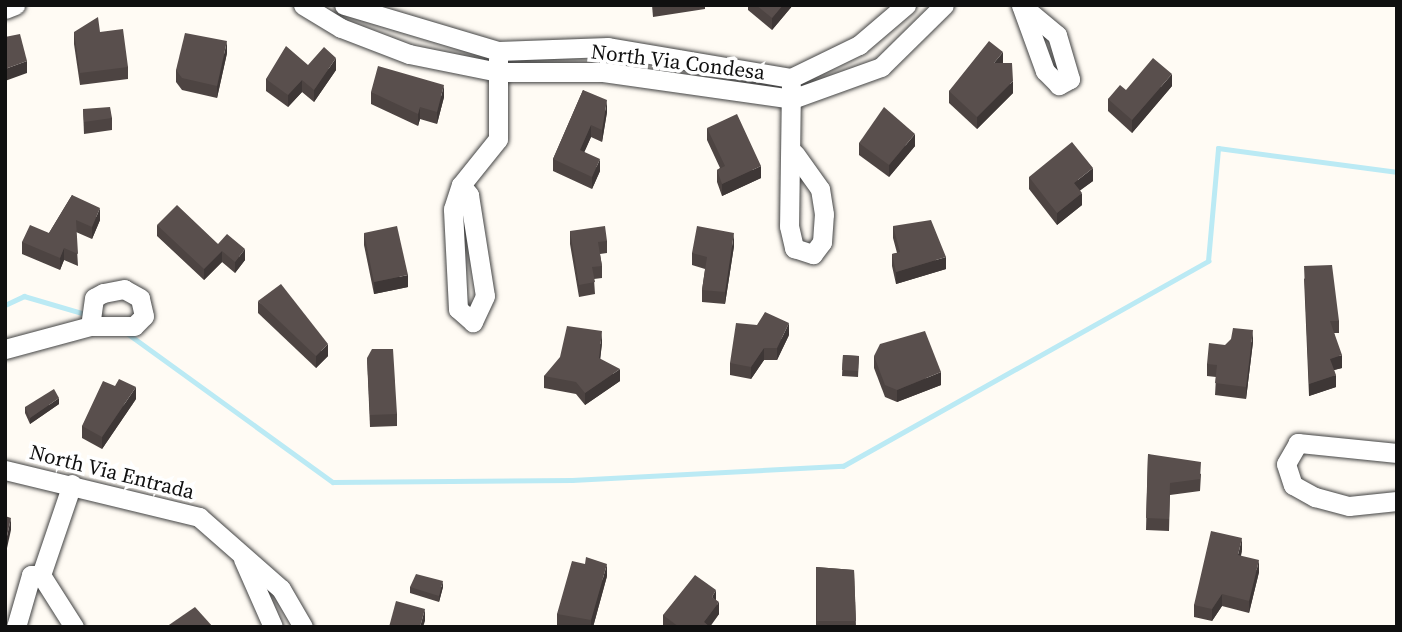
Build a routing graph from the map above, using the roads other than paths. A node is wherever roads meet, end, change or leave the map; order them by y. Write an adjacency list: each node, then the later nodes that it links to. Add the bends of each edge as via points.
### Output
1 (15, 5): 6 (street)
2 (303, 5): 8 (street, North Via Condesa, via 341,28 409,54)
3 (344, 5): 7 (street, North Via Condesa)
4 (906, 5): 9 (street, North Via Condesa, via 859,45)
5 (944, 5): 10 (street, North Via Condesa, via 881,67)
6 (5, 9)
7 (498, 51): 8 (street); 9 (street, North Via Condesa, via 608,47)
8 (498, 72): 10 (street, North Via Condesa, via 603,72); 12 (street, via 498,139)
9 (791, 78): 10 (street)
10 (792, 99): 11 (street)
11 (795, 154)
12 (461, 186): 13 (street, via 469,195); 14 (street, via 453,209)
13 (476, 248): 14 (street); 14 (street, via 485,296 472,321 458,309)
14 (453, 249)
15 (90, 326): 16 (street)
16 (5, 349)
17 (1397, 453): 20 (street, via 1298,443 1286,464 1293,485 1349,506)
18 (5, 470): 19 (street, North Via Entrada)
19 (72, 484): 21 (street, North Via Entrada, via 199,517); 22 (street)
20 (1397, 501)
21 (239, 549): 25 (street, North Via Entrada); 26 (street, North Via Entrada, via 281,589)
22 (41, 575): 23 (street, via 31,575 25,587); 24 (street)
23 (16, 627)
24 (74, 627)
25 (273, 627)
26 (303, 627)

